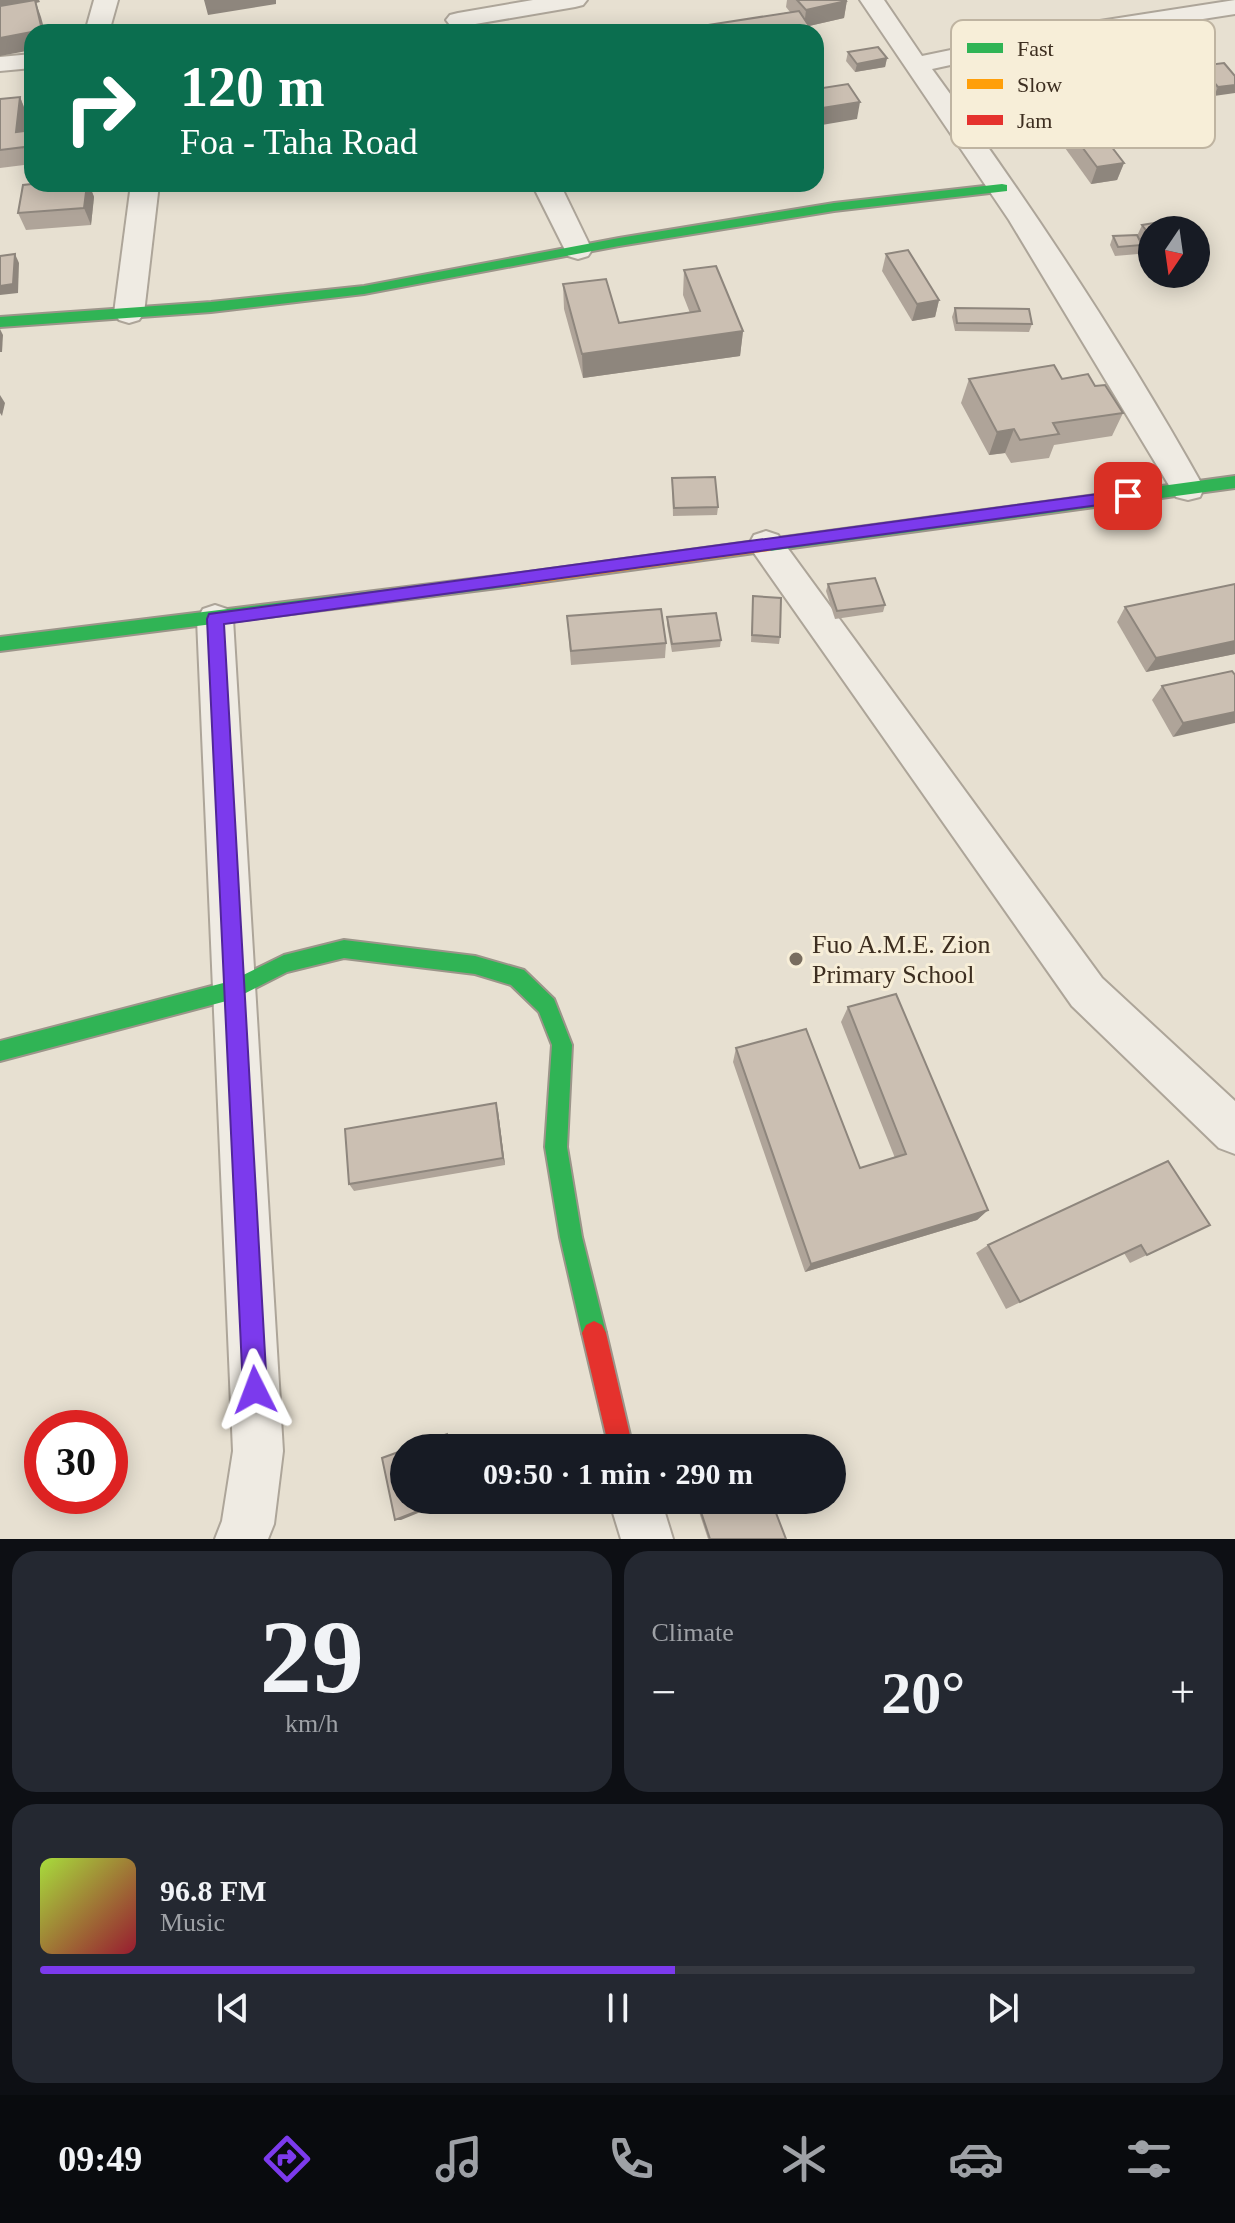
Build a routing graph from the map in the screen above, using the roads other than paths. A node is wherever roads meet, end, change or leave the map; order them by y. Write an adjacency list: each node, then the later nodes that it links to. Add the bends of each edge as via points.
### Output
1 (106, 0): 7 (street)
2 (575, 0): 5 (street)
3 (872, 0): 11 (street)
4 (1235, 7): 6 (street)
5 (457, 17)
6 (1151, 20)
7 (99, 24)
8 (951, 58): 11 (street)
9 (24, 62): 10 (street)
10 (0, 64)
11 (916, 65): 12 (street)
12 (951, 112)
13 (976, 148): 14 (street)
14 (1002, 188): 17 (street, via 834,207); 21 (street, via 1069,288)
15 (144, 192): 18 (street)
16 (550, 192): 17 (street)
17 (578, 250): 18 (street, via 364,290)
18 (129, 313): 19 (street)
19 (0, 322)
20 (1235, 482): 21 (street)
21 (1188, 488): 22 (street)
22 (766, 544): 23 (street); 27 (street, via 1087,992)
23 (215, 619): 24 (street); 25 (street)
24 (0, 644)
25 (234, 990): 26 (street); 28 (street, via 284,964 344,949 475,965 517,977 547,1006 562,1045 556,1147 571,1237); 30 (street, via 258,1451 248,1524)
26 (0, 1051)
27 (1235, 1132)
28 (618, 1434)
29 (639, 1514): 31 (street)
30 (241, 1539)
31 (647, 1539)

